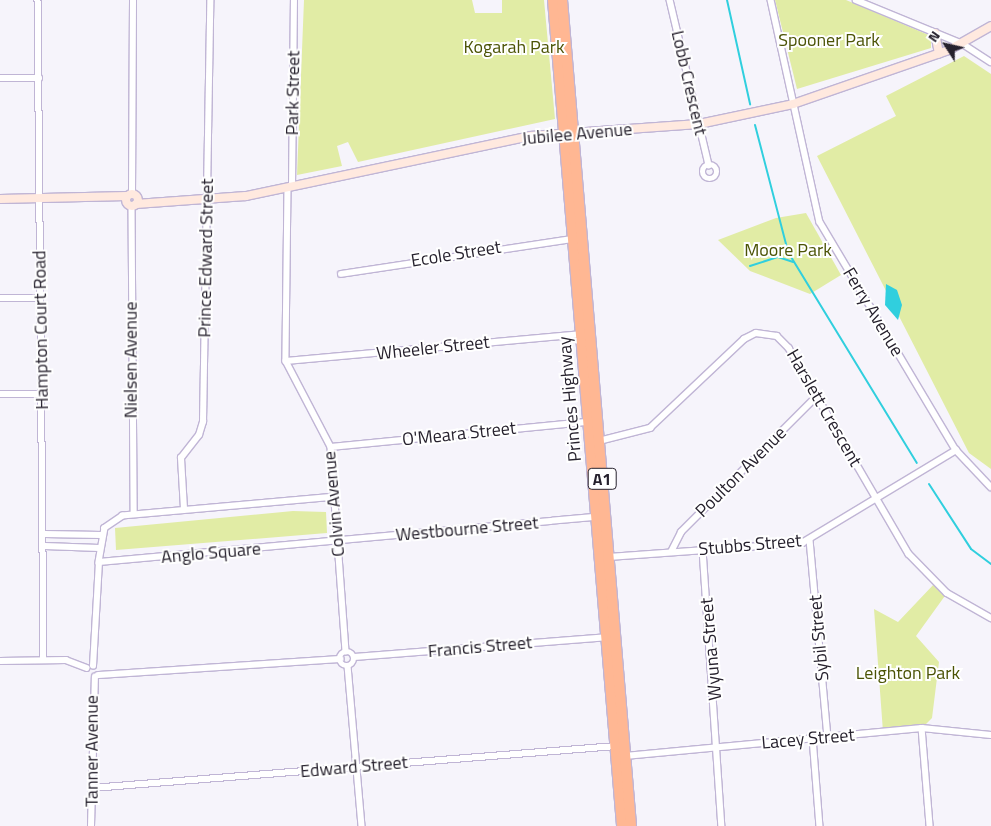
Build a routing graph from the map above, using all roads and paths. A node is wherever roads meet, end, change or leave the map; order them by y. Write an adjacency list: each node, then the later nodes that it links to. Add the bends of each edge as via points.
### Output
1 (38, 0): 16 (street, Hampton Court Road)
2 (133, 0): 25 (street, Nielsen Avenue)
3 (210, 0): 23 (street, Prince Edward Street)
4 (294, 0): 21 (street, Park Street)
5 (553, 0): 19 (highway, Princes Highway / A1)
6 (562, 0): 19 (highway, Princes Highway / A1)
7 (670, 0): 18 (street, Lobb Crescent)
8 (771, 0): 17 (street, Ferry Avenue)
9 (856, 0): 11 (street)
10 (991, 26): 12 (street, Jubilee Avenue)
11 (936, 33): 12 (street); 13 (street)
12 (963, 44): 13 (street, Jubilee Avenue); 14 (street)
13 (939, 54): 17 (street, Jubilee Avenue)
14 (991, 62)
15 (0, 78): 16 (street)
16 (39, 78): 24 (street, Hampton Court Road)
17 (793, 104): 18 (street, Jubilee Avenue); 38 (street, Ferry Avenue, via 820,222)
18 (699, 124): 19 (street, Jubilee Avenue); 20 (street, Lobb Crescent)
19 (568, 133): 21 (street, Jubilee Avenue, via 513,139); 26 (highway, Princes Highway / A1); 36 (highway, Princes Highway / A1)
20 (709, 165)
21 (290, 187): 23 (street, Jubilee Avenue); 31 (street, Colvin Avenue)
22 (0, 198): 24 (street)
23 (207, 198): 25 (street, Jubilee Avenue); 42 (street, Prince Edward Street, via 203,422 199,435 181,458)
24 (39, 199): 25 (street); 29 (street, Hampton Court Road)
25 (132, 200): 43 (street, Nielsen Avenue)
26 (572, 239): 27 (street, Ecole Street); 30 (highway, Princes Highway / A1)
27 (341, 274)
28 (0, 298): 29 (street)
29 (39, 298): 33 (street, Hampton Court Road)
30 (580, 334): 31 (street, Wheeler Street); 35 (highway, Princes Highway / A1)
31 (286, 361): 37 (street, Colvin Avenue)
32 (0, 394): 33 (street)
33 (43, 394): 45 (street, Hampton Court Road)
34 (817, 396): 36 (street, Harslett Crescent, via 784,341 770,333 756,333 744,339 650,428); 41 (street, Harslett Crescent); 52 (street, Poulton Avenue, via 682,532)
35 (588, 422): 37 (street, O'Meara Street); 44 (highway, Princes Highway / A1)
36 (599, 441): 53 (highway, Princes Highway / A1)
37 (331, 447): 40 (street, Colvin Avenue)
38 (956, 450): 39 (street, Ferry Avenue); 41 (street, Stubbs Street)
39 (991, 487)
40 (336, 497): 42 (street); 48 (street, Colvin Avenue)
41 (876, 498): 47 (street, Stubbs Street); 55 (street, Harslett Crescent, via 900,540 928,575 956,600)
42 (184, 509): 43 (street)
43 (134, 514): 46 (street, via 110,522)
44 (596, 517): 48 (street, Westbourne Street); 56 (highway, Princes Highway / A1)
45 (45, 534): 46 (street); 49 (street, Hampton Court Road)
46 (102, 535): 50 (street)
47 (810, 540): 51 (street, Stubbs Street); 67 (street, Sybil Street)
48 (338, 542): 54 (street, Anglo Square); 57 (street, Colvin Avenue)
49 (45, 546): 50 (street); 60 (street, Hampton Court Road)
50 (100, 548): 54 (street)
51 (703, 550): 52 (street, Stubbs Street); 70 (street, Wyuna Street)
52 (671, 552): 53 (street, Stubbs Street)
53 (608, 557): 71 (highway, Princes Highway / A1)
54 (99, 562): 63 (street)
55 (991, 618)
56 (606, 637): 58 (street, Francis Street); 69 (highway, Princes Highway / A1)
57 (346, 652): 58 (street); 59 (street)
58 (354, 657): 62 (street)
59 (340, 659): 62 (street); 64 (street)
60 (44, 660): 61 (street); 63 (street, via 75,661)
61 (0, 661)
62 (348, 666): 72 (street)
63 (90, 667): 64 (street)
64 (96, 676): 73 (street, Tanner Avenue)
65 (922, 728): 66 (street, Lacey Street); 67 (street, Lacey Street); 80 (street)
66 (991, 734)
67 (828, 736): 68 (street, Lacey Street)
68 (813, 738): 70 (street, Lacey Street); 79 (street)
69 (616, 746): 72 (street, Edward Street); 76 (highway, Princes Highway / A1)
70 (718, 747): 71 (street, Lacey Street); 78 (street, Wyuna Street)
71 (625, 756): 77 (highway, Princes Highway / A1)
72 (357, 766): 73 (street, Edward Street); 75 (street)
73 (92, 788): 74 (street, Tanner Avenue)
74 (92, 826)
75 (362, 826)
76 (622, 826)
77 (631, 826)
78 (722, 826)
79 (820, 826)
80 (930, 826)

